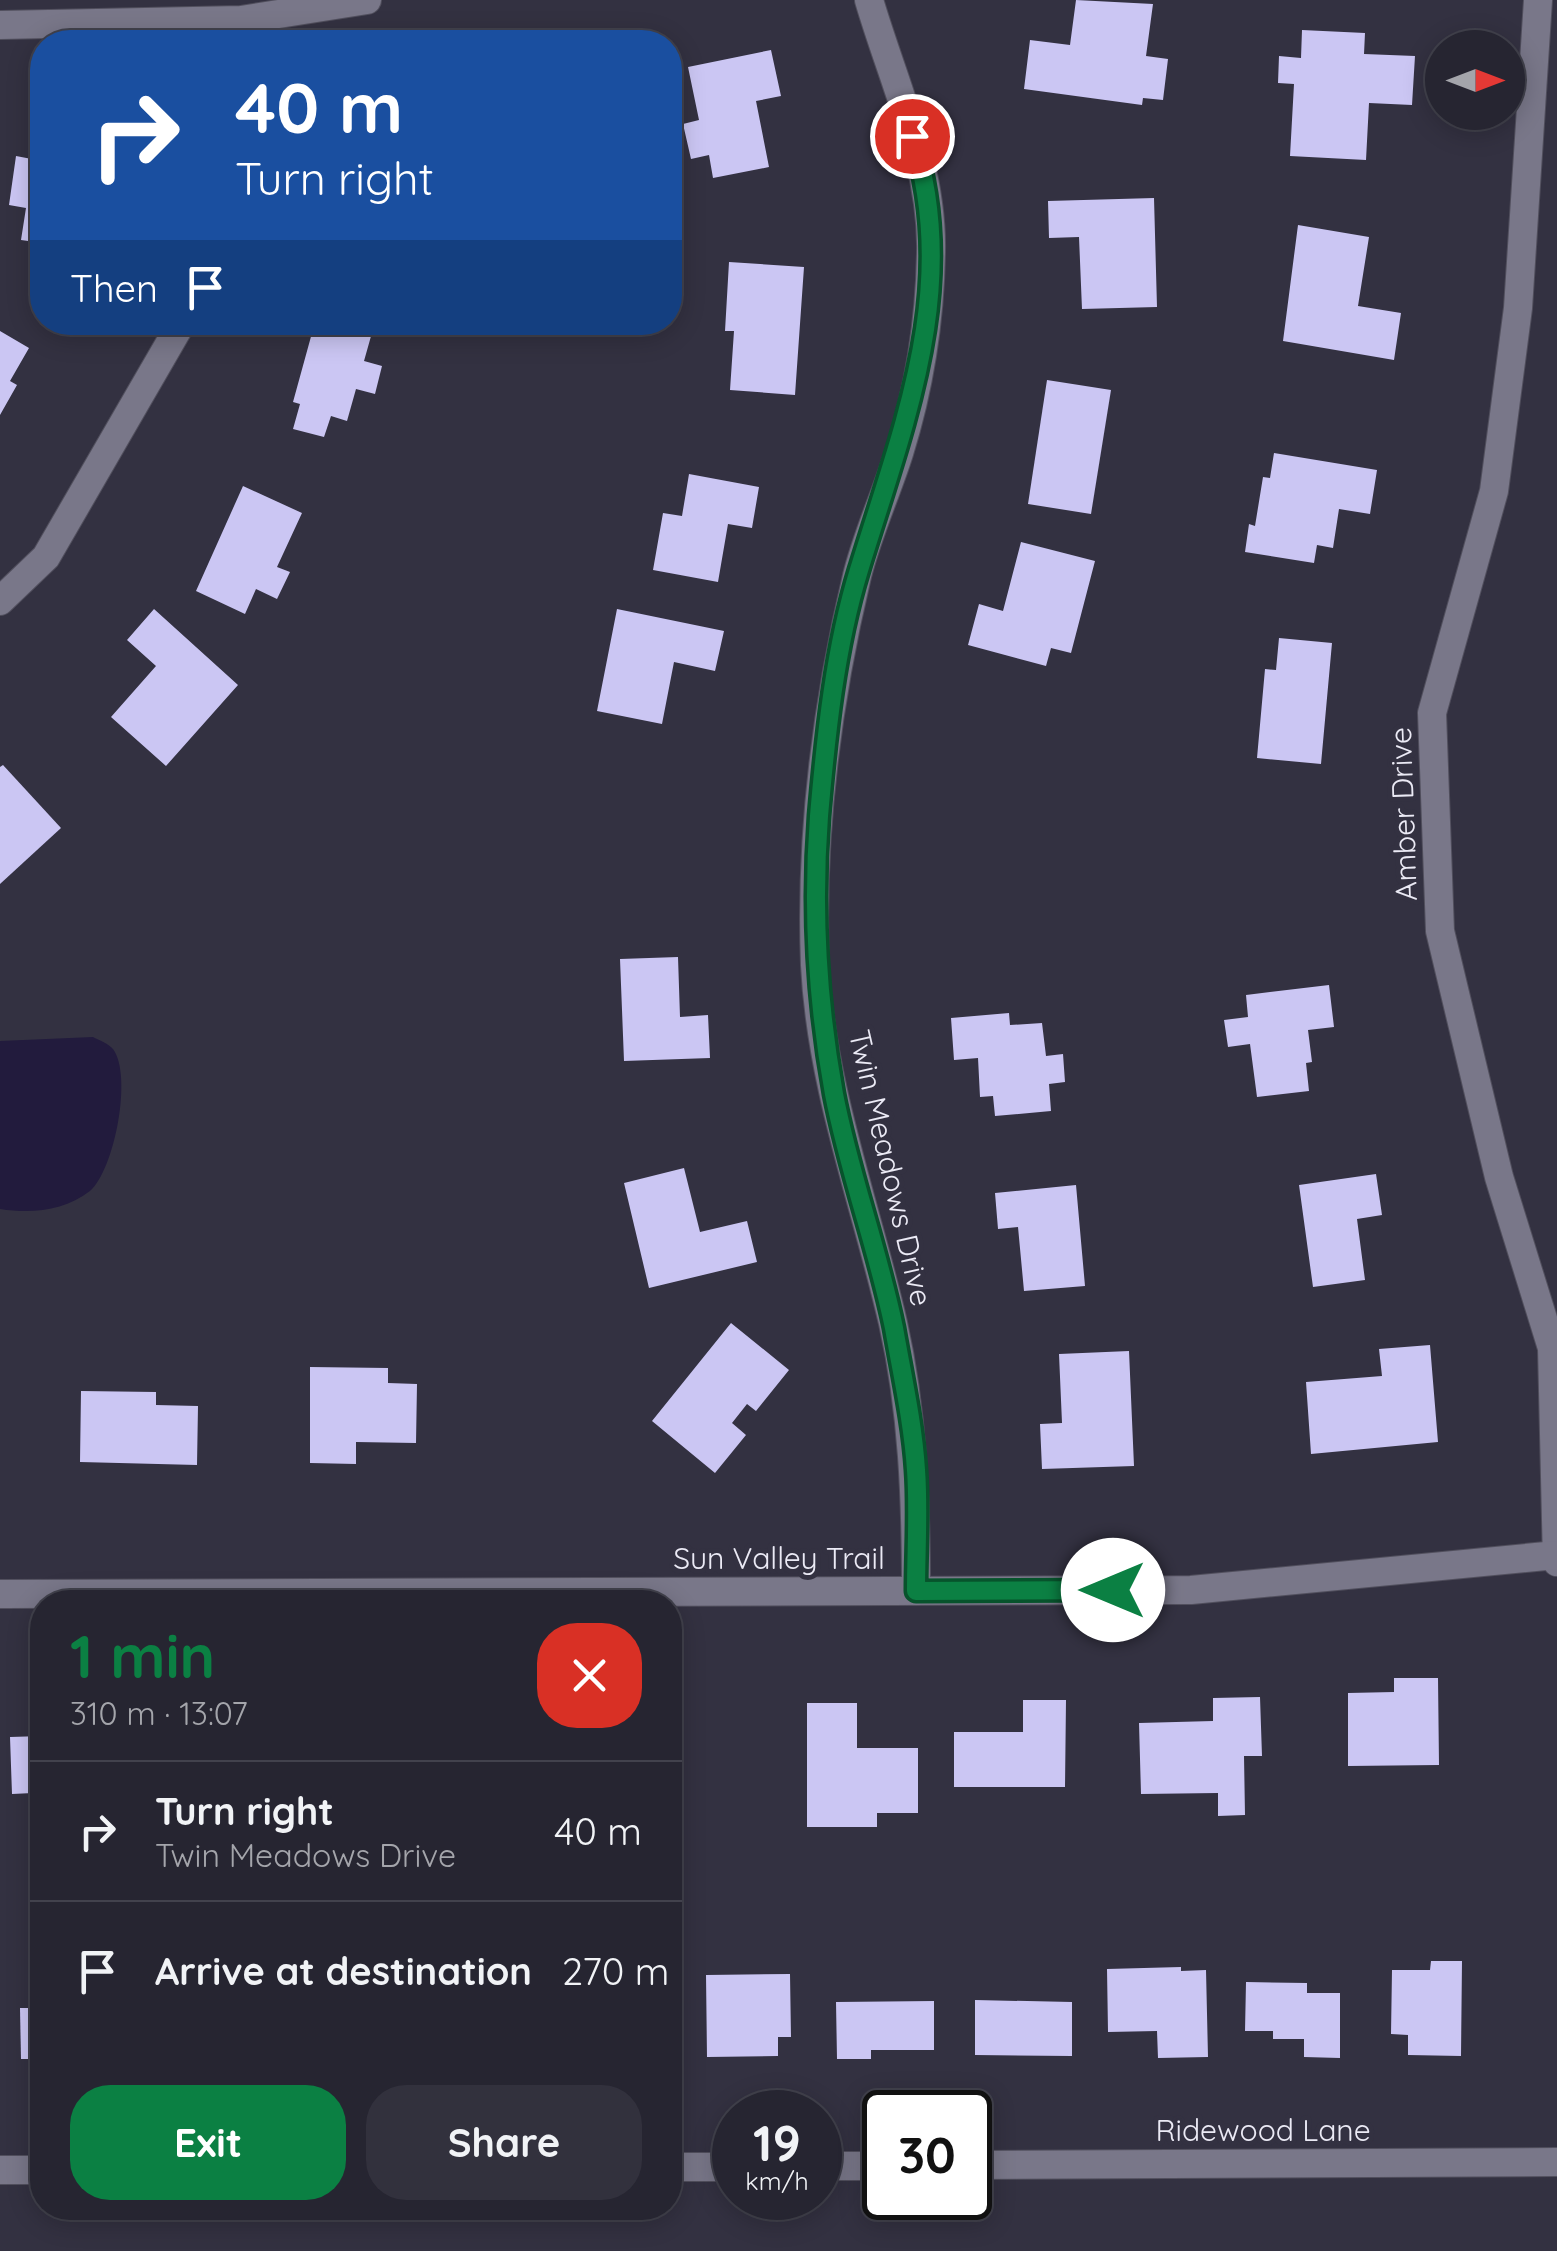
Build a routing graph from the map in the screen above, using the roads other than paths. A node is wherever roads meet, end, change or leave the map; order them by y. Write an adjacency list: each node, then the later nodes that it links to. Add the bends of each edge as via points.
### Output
1 (367, 0): 4 (street)
2 (868, 0): 9 (street, Twin Meadows Drive, via 924,171 932,249 924,343 900,448 858,573 831,705 819,818 815,966 834,1095 893,1325 916,1469)
3 (1538, 0): 8 (street, Amber Drive, via 1518,308 1494,491 1432,713 1440,931 1498,1177 1552,1348)
4 (240, 21): 5 (street)
5 (0, 25)
6 (175, 335): 7 (street, via 46,557)
7 (0, 602)
8 (1557, 1559): 9 (street, Sun Valley Trail, via 1192,1590)
9 (916, 1591): 10 (street, Sun Valley Trail)
10 (682, 1592)
11 (0, 1594): 12 (street, Sun Valley Trail)
12 (30, 1594)
13 (1557, 2162): 14 (street, Ridewood Lane)
14 (992, 2166)
15 (682, 2167): 16 (street)
16 (712, 2167)
17 (0, 2170): 18 (street)
18 (30, 2170)

